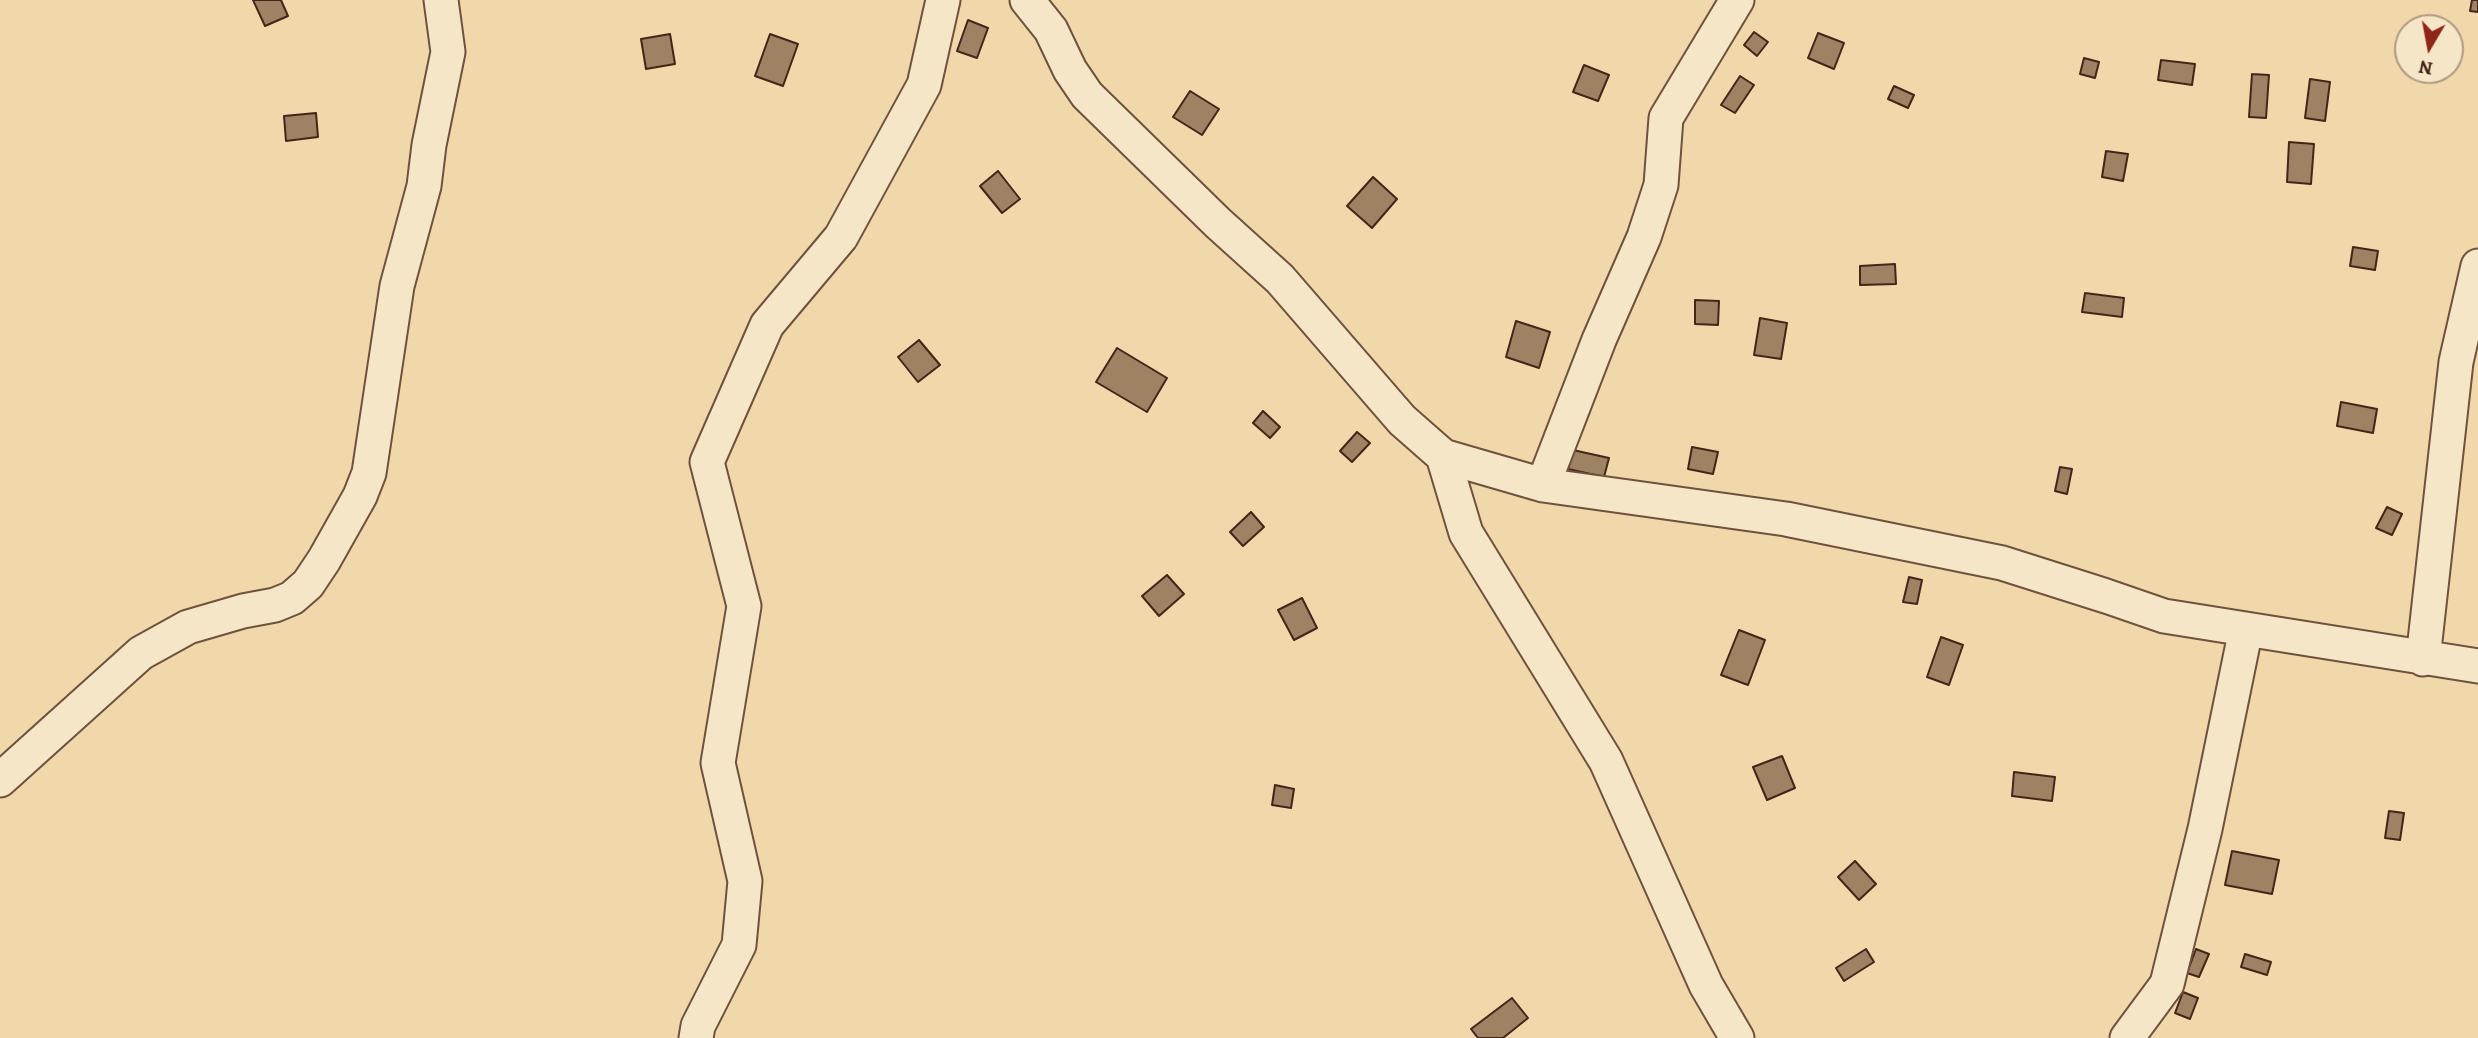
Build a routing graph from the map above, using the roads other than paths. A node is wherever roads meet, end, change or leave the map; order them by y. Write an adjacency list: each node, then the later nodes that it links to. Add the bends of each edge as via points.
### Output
1 (441, 0): 11 (street, via 448,52 424,186 397,286 369,473 324,561 292,598 188,627 141,653)
2 (943, 0): 12 (street, via 924,85 841,237 767,325 707,462 744,606 718,763 745,881 739,945)
3 (1027, 0): 6 (street, via 1051,30 1087,95 1280,279 1402,420)
4 (1737, 0): 7 (street, via 1666,118 1661,185 1644,237)
5 (2478, 266): 9 (street, via 2456,362)
6 (1443, 456): 7 (street); 13 (street, via 1466,533 1606,761 1706,985)
7 (1544, 485): 8 (street, via 1786,519 2002,563 2164,616)
8 (2246, 629): 9 (street); 14 (street, via 2167,984)
9 (2423, 659): 10 (street)
10 (2478, 667)
11 (0, 780)
12 (696, 1038)
13 (1737, 1038)
14 (2127, 1038)

